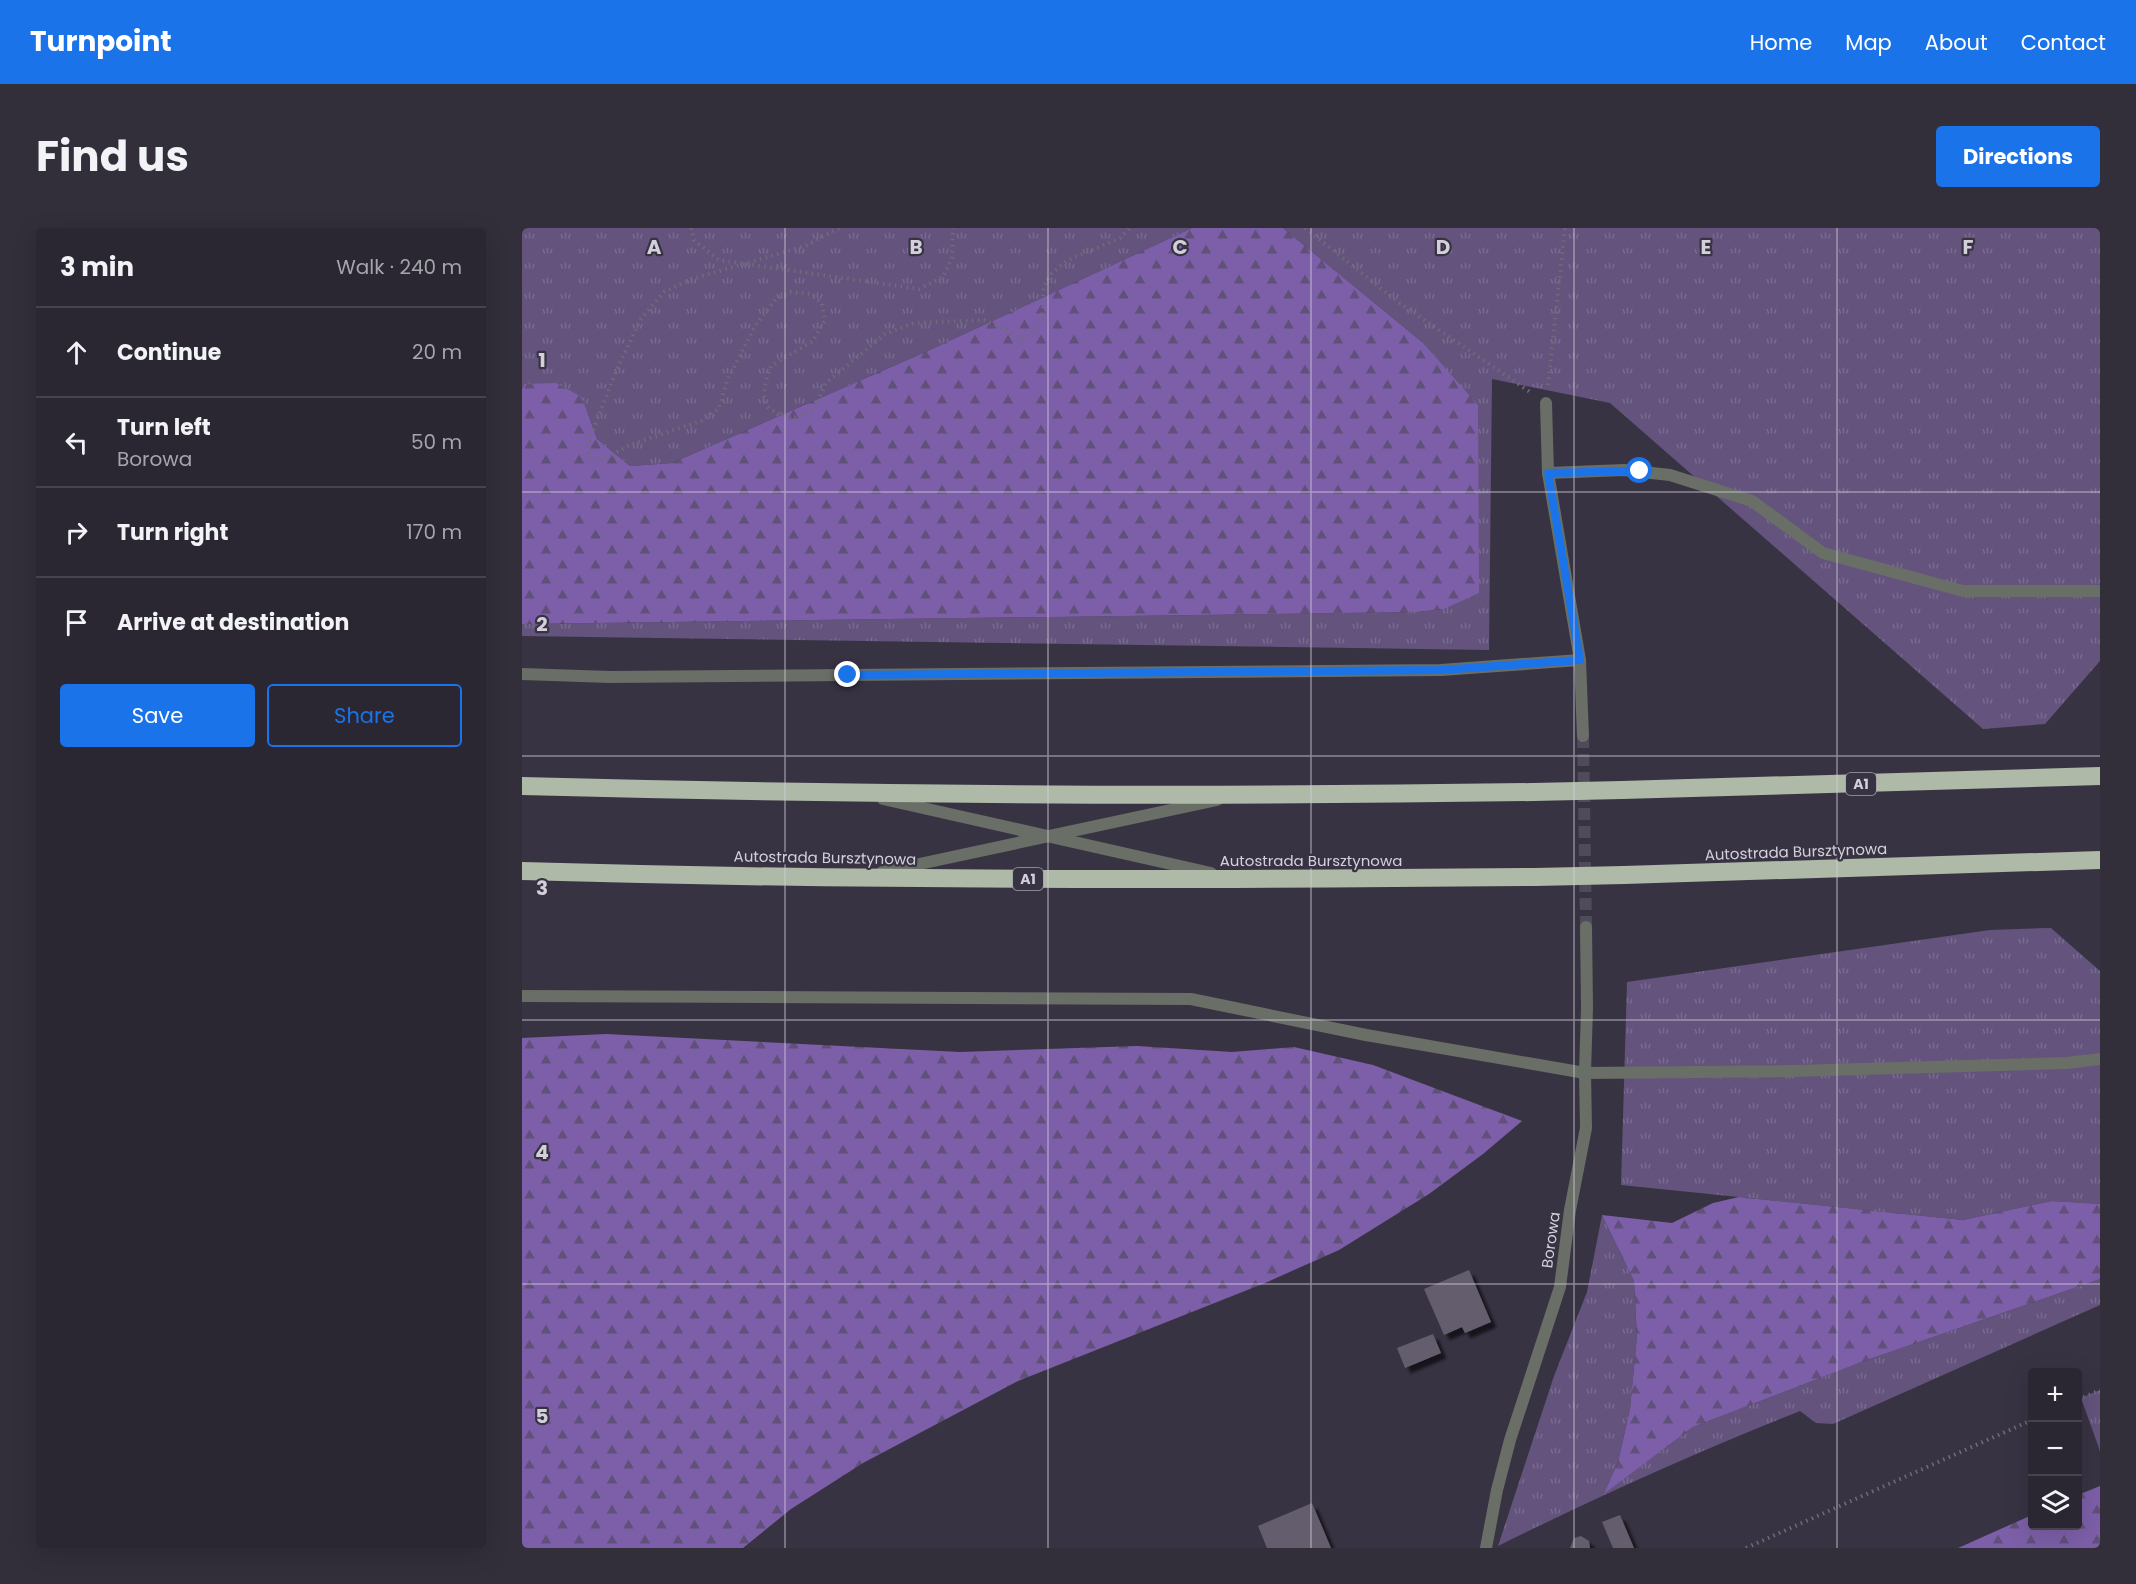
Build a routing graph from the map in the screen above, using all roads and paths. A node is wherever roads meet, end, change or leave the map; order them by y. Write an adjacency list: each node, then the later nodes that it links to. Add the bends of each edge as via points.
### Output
1 (692, 228): 7 (path, via 694,240 719,260)
2 (839, 228): 7 (path, via 806,246)
3 (953, 228): 7 (path, via 952,258 944,277 919,289)
4 (1130, 228): 7 (path, via 1120,238 1068,260 1052,273 1044,286 1042,320 1033,335 1021,339 984,320 914,323 885,334 826,383 814,410 791,419 770,408 765,399 765,383 771,366 813,341 825,320 822,303 810,294 791,292 776,299 755,326 718,408 704,420 632,444 601,461 591,459 588,442 641,319 664,292 692,279)
5 (1305, 228): 8 (path, via 1398,302)
6 (1565, 228): 8 (path)
7 (744, 264)
8 (1546, 403): 9 (street)
9 (1548, 473): 10 (street, via 1624,470 1670,475 1752,501 1823,553 1963,591); 11 (street)
10 (2100, 591)
11 (1580, 660): 12 (street, via 1441,670 610,677); 13 (street)
12 (522, 674)
13 (1583, 736)
14 (2100, 776): 17 (highway, A1, bridge, via 1533,792)
15 (522, 786): 16 (highway, A1)
16 (858, 793): 17 (highway, A1); 18 (street)
17 (1239, 795): 18 (street)
18 (1048, 837): 21 (street); 22 (street)
19 (2100, 860): 22 (highway, Autostrada Bursztynowa / A1, bridge, via 1534,877)
20 (522, 871): 21 (highway, Autostrada Bursztynowa / A1)
21 (856, 878): 22 (highway, Autostrada Bursztynowa / A1)
22 (1238, 879)
23 (1586, 927): 26 (street, Borowa)
24 (522, 996): 26 (street, via 1191,999 1366,1035)
25 (2100, 1059): 26 (street, via 1794,1071)
26 (1585, 1073): 30 (street, Borowa, via 1586,1128 1560,1287 1510,1440)
27 (2100, 1390): 28 (path)
28 (2082, 1398)
29 (2028, 1422): 31 (path)
30 (1486, 1548)
31 (1746, 1548)

